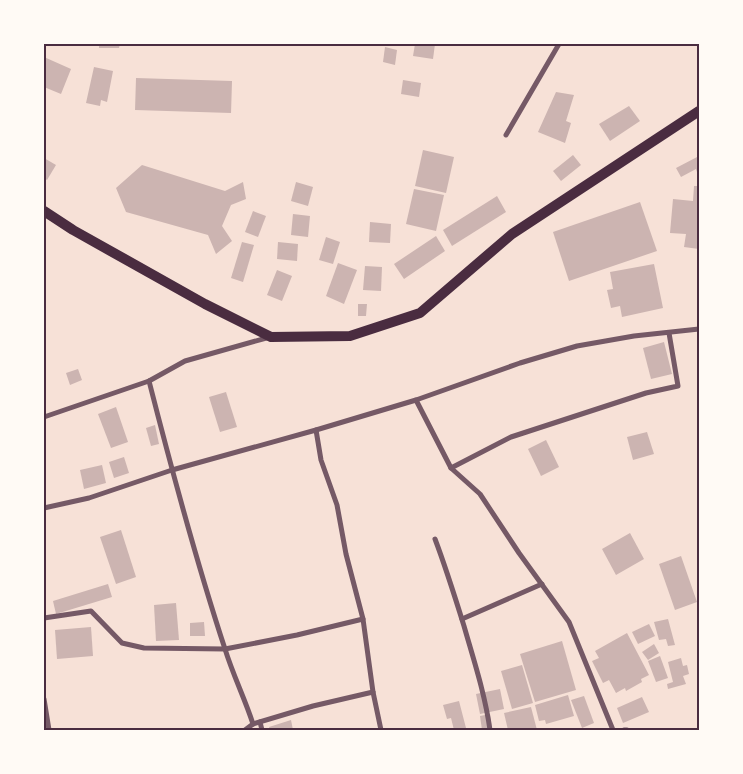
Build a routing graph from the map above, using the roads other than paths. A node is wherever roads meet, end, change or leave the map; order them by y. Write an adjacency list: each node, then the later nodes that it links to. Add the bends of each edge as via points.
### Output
1 (559, 44): 3 (street)
2 (699, 111): 7 (main road, via 512,234 420,313 350,336)
3 (506, 135)
4 (44, 211): 7 (main road, via 205,304)
5 (699, 329): 6 (street)
6 (669, 333): 9 (street, via 577,346); 12 (street, via 678,386 646,393 511,438)
7 (271, 337): 8 (street, via 185,362)
8 (149, 381): 10 (street); 13 (street)
9 (416, 400): 11 (street); 12 (street)
10 (44, 417)
11 (316, 430): 13 (street); 18 (street)
12 (451, 468): 16 (street, via 480,494)
13 (172, 470): 14 (street, via 88,498); 20 (street)
14 (44, 508)
15 (435, 539): 19 (street)
16 (542, 584): 19 (street); 30 (street, via 570,622)
17 (44, 618): 20 (street, via 91,611 122,643 144,648)
18 (363, 619): 20 (street); 21 (street)
19 (462, 619): 29 (street, via 486,700)
20 (225, 649): 24 (street)
21 (373, 692): 23 (street); 28 (street)
22 (44, 699): 25 (street)
23 (260, 722): 24 (street); 27 (street)
24 (253, 724): 26 (street)
25 (49, 730)
26 (245, 730)
27 (262, 730)
28 (381, 730)
29 (490, 730)
30 (612, 730)

